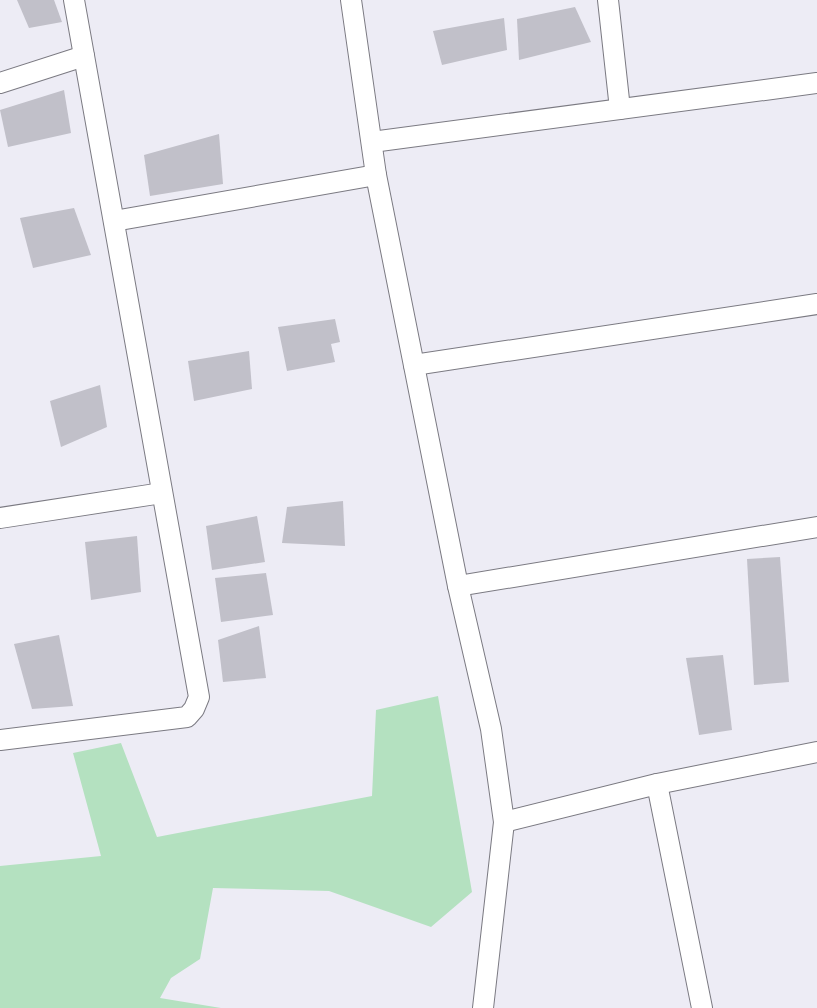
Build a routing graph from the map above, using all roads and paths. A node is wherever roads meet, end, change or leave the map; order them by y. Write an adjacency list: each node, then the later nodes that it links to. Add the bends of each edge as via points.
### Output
1 (74, 0): 4 (street)
2 (351, 0): 8 (street)
3 (608, 0): 7 (street)
4 (84, 56): 6 (street); 10 (street)
5 (817, 82): 7 (street)
6 (0, 83)
7 (620, 109): 8 (street)
8 (372, 142): 9 (street)
9 (376, 175): 10 (street); 12 (street)
10 (114, 221): 13 (street)
11 (817, 304): 12 (street)
12 (414, 365): 16 (street)
13 (162, 493): 14 (street); 17 (street, via 199,697 194,709 187,717)
14 (0, 518)
15 (817, 527): 16 (street)
16 (458, 586): 20 (street, via 490,729)
17 (0, 740)
18 (817, 752): 19 (street)
19 (657, 784): 20 (street); 22 (street)
20 (504, 822): 21 (street)
21 (484, 1008)
22 (702, 1008)

